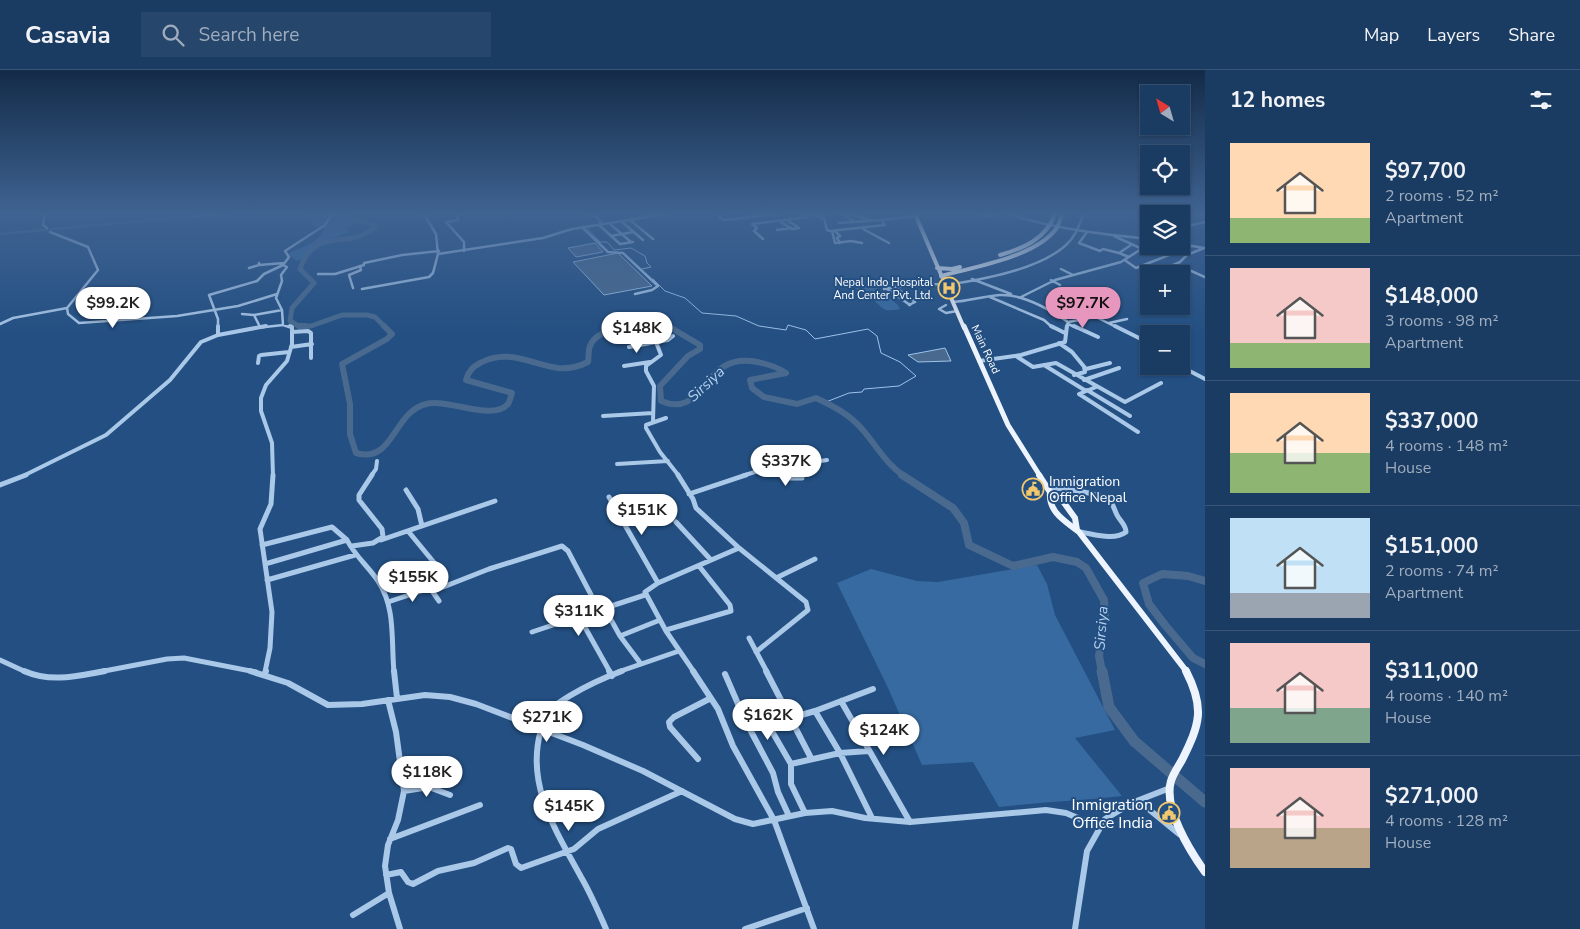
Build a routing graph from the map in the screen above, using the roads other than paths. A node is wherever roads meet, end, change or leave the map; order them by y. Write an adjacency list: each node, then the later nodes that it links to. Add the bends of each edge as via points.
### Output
1 (90, 254): 44 (street, via 98,270)
2 (287, 254): 16 (street, via 289,257)
3 (419, 254): 18 (street)
4 (439, 254): 35 (street, via 429,277)
5 (624, 254): 38 (street, via 658,286)
6 (931, 254): 21 (main road, Main Road)
7 (999, 254): 19 (main road)
8 (1016, 254): 22 (main road)
9 (1050, 254): 28 (street, via 1022,267)
10 (1122, 254): 14 (street)
11 (1133, 254): 14 (street)
12 (1175, 254): 15 (street, via 1139,268)
13 (1190, 254): 17 (street)
14 (1129, 257): 15 (street)
15 (1126, 261): 25 (street)
16 (284, 264): 20 (street, via 259,264); 36 (street, via 257,281); 37 (street, via 287,267 281,275)
17 (1176, 264): 27 (street)
18 (360, 266): 24 (street, via 336,274); 34 (street, via 361,270 349,275)
19 (960, 266): 21 (main road); 22 (main road)
20 (249, 268)
21 (937, 268): 26 (main road, Main Road)
22 (965, 269): 26 (main road)
23 (1061, 269): 25 (street)
24 (318, 274)
25 (1073, 275): 29 (street)
26 (940, 276): 30 (main road, Main Road)
27 (1205, 277)
28 (972, 279): 30 (street); 39 (street, via 985,286 999,287)
29 (1051, 280): 31 (street); 41 (street, via 1030,289)
30 (945, 284): 33 (street); 42 (main road, Main Road)
31 (1060, 285)
32 (222, 287): 36 (street)
33 (895, 287): 33 (street, via 915,302 911,306 885,289)
34 (353, 288)
35 (362, 289)
36 (214, 292): 47 (street, via 209,295)
37 (277, 294): 45 (street); 47 (street)
38 (636, 294)
39 (1012, 295): 40 (street); 41 (street)
40 (989, 297): 42 (street); 59 (street, via 1044,320)
41 (1021, 297): 53 (street)
42 (953, 302): 48 (main road, Main Road)
43 (946, 305): 48 (street, via 939,309 946,313)
44 (67, 308): 47 (street, via 68,314 79,323); 55 (street, via 13,318)
45 (282, 310): 50 (street); 56 (street)
46 (1111, 310): 51 (street, via 1092,314)
47 (214, 311): 60 (street, via 218,319)
48 (958, 311): 72 (main road, Main Road)
49 (242, 314): 50 (street)
50 (254, 315): 57 (street)
51 (1095, 317): 53 (street); 54 (street)
52 (1127, 319): 54 (street)
53 (1068, 323): 59 (street); 62 (street)
54 (1108, 323): 63 (street)
55 (0, 324)
56 (283, 324): 57 (street); 58 (street, via 292,327)
57 (260, 328): 60 (street)
58 (292, 332): 66 (street, via 310,332); 67 (street)
59 (1064, 333): 65 (street, via 1066,340)
60 (218, 335): 100 (street, via 201,342 170,380 106,435 23,477)
61 (673, 336): 64 (street)
62 (1098, 337)
63 (1140, 339)
64 (656, 342): 68 (street); 73 (street, via 661,352)
65 (1059, 343): 70 (street); 78 (street, via 1072,352)
66 (312, 344): 67 (street); 71 (street)
67 (291, 346): 69 (street)
68 (629, 348)
69 (289, 352): 74 (street, via 261,355); 112 (street, via 285,365 269,380 261,397 263,415 271,436 273,489 271,504 261,522)
70 (1016, 356): 72 (street); 76 (street, via 1032,367)
71 (312, 358)
72 (979, 361): 101 (main road, Main Road, via 1008,424)
73 (652, 362): 77 (street); 88 (street, via 646,366 646,371 654,386)
74 (258, 363)
75 (1110, 363): 78 (street)
76 (1044, 365): 81 (street, via 1056,363); 87 (street)
77 (624, 366)
78 (1085, 368): 81 (street, via 1085,372); 82 (street)
79 (1119, 368): 82 (street)
80 (1190, 371): 83 (street)
81 (1074, 374): 84 (street)
82 (1097, 375): 84 (street)
83 (1205, 379)
84 (1084, 380): 86 (street)
85 (1161, 383): 86 (street, via 1125,402)
86 (1096, 387): 87 (street)
87 (1086, 391): 90 (street); 93 (street, via 1079,394)
88 (653, 413): 89 (street); 92 (street)
89 (603, 416)
90 (1130, 416)
91 (666, 418): 92 (street)
92 (653, 421): 96 (street, via 646,428)
93 (1138, 432)
94 (827, 460): 98 (street)
95 (377, 461): 111 (street, via 376,469 359,495 382,529)
96 (668, 461): 97 (street); 103 (street)
97 (617, 464)
98 (782, 468): 99 (street, via 789,478); 103 (street, via 758,472)
99 (802, 478)
100 (0, 485)
101 (1048, 489): 109 (main road, via 1065,503 1075,518); 109 (main road, via 1049,502 1059,517); 109 (street, via 1107,499 1126,528 1122,535 1112,537)
102 (406, 490): 107 (street, via 418,509)
103 (689, 494): 114 (street, via 702,515)
104 (609, 497): 123 (street)
105 (495, 501): 107 (street)
106 (676, 522): 117 (street)
107 (422, 526): 108 (street)
108 (408, 531): 111 (street); 119 (street)
109 (1078, 531): 156 (main road, via 1169,647 1197,694 1200,717 1196,732)
110 (348, 540): 112 (street, via 332,527); 113 (street); 118 (street)
111 (380, 540): 113 (street)
112 (262, 545): 118 (street)
113 (352, 546): 115 (street)
114 (740, 548): 117 (street); 121 (street)
115 (356, 555): 122 (street); 127 (street, via 378,581)
116 (815, 559): 121 (street)
117 (711, 560): 120 (street)
118 (265, 564): 122 (street)
119 (436, 565)
120 (699, 566): 123 (street); 130 (street, via 730,605 731,611)
121 (776, 578): 135 (street, via 806,602 808,610)
122 (267, 580): 138 (street, via 272,612)
123 (658, 583): 125 (street)
124 (433, 591): 126 (street); 127 (street, via 425,589); 128 (street, via 562,546 568,551 599,610)
125 (645, 595): 128 (street); 129 (street)
126 (440, 601)
127 (388, 602): 142 (street)
128 (605, 609): 132 (street)
129 (660, 620): 130 (street); 132 (street)
130 (666, 630): 134 (street)
131 (532, 632): 140 (street, via 577,619 582,622)
132 (620, 636): 137 (street)
133 (749, 638): 135 (street)
134 (679, 651): 137 (street); 143 (street)
135 (756, 652): 148 (street)
136 (0, 660): 138 (street, via 31,674 51,678 71,678 184,658)
137 (642, 664): 140 (street)
138 (265, 674): 144 (street, via 288,682 328,705)
139 (725, 674): 163 (street, via 773,773)
140 (612, 676): 149 (street, via 560,699)
141 (873, 689): 145 (street)
142 (396, 698): 144 (street); 149 (street, via 450,697)
143 (711, 698): 154 (street, via 668,722); 165 (street)
144 (388, 700): 157 (street)
145 (841, 701): 147 (street); 152 (street)
146 (756, 704): 155 (street)
147 (815, 711): 148 (street); 151 (street)
148 (791, 718): 153 (street)
149 (530, 726): 150 (street)
150 (541, 730): 158 (street, via 617,760); 170 (street, via 537,739 536,774)
151 (840, 752): 152 (street); 153 (street); 164 (street)
152 (869, 752): 166 (street)
153 (810, 758): 155 (street)
154 (698, 759)
155 (791, 764): 162 (street, via 788,777)
156 (1170, 784): 160 (street); 168 (main road, via 1170,799)
157 (404, 791): 159 (street, via 429,787); 169 (street)
158 (682, 791): 165 (street, via 735,820 753,824); 170 (street, via 598,829 574,849)
159 (450, 794)
160 (1134, 802): 167 (street, via 1105,819); 168 (street, via 1155,813)
161 (480, 805): 169 (street)
162 (805, 813): 163 (street); 164 (street, via 832,811)
163 (789, 816): 165 (street)
164 (872, 818): 166 (street)
165 (774, 820): 174 (street)
166 (910, 822): 167 (street, via 1054,810)
167 (1099, 827): 180 (street, via 1087,851)
168 (1184, 838): 171 (main road)
169 (390, 839): 172 (street)
170 (566, 851): 172 (street, via 521,868 508,848 474,863 438,871 414,884 408,882 401,872); 177 (street)
171 (1205, 872)
172 (386, 875): 173 (street)
173 (389, 893): 175 (street); 176 (street)
174 (807, 908): 178 (street); 179 (street)
175 (353, 915)
176 (397, 928)
177 (606, 929)
178 (745, 929)
179 (814, 929)
180 (1075, 929)

